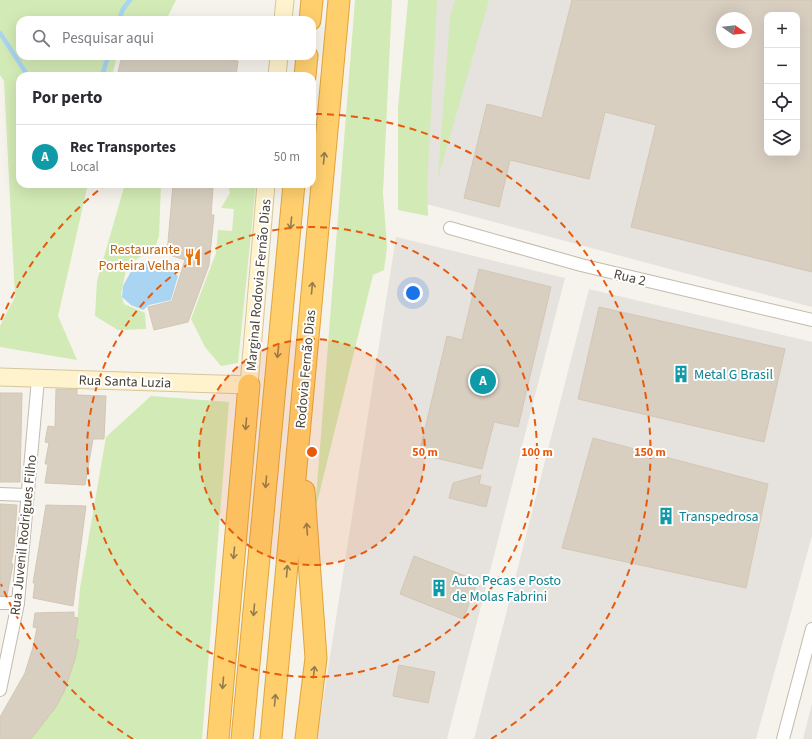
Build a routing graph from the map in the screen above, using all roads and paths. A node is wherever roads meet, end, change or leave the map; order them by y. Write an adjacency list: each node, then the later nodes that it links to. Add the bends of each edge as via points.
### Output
1 (285, 0): 4 (main road)
2 (312, 0): 5 (highway)
3 (339, 0): 17 (highway, Rodovia Fernão Dias, one-way to 3)
4 (283, 16)
5 (310, 16)
6 (279, 60): 8 (main road)
7 (307, 60): 9 (highway)
8 (277, 72)
9 (305, 72)
10 (266, 188): 16 (main road, Marginal Rodovia Fernão Dias)
11 (294, 188): 25 (highway, Rodovia Fernão Dias, one-way to 25)
12 (450, 228): 13 (street, Rua 2, via 581,265)
13 (812, 320)
14 (0, 377): 15 (main road, Rua Santa Luzia)
15 (38, 379): 16 (main road, Rua Santa Luzia); 19 (street, Rua Juvenil Rodrigues Filho)
16 (249, 385): 24 (highway, one-way to 24)
17 (299, 432): 26 (highway, Rodovia Fernão Dias, one-way to 17); 27 (highway, one-way to 17, via 316,658)
18 (0, 494): 19 (street)
19 (27, 495): 21 (street, Rua Juvenil Rodrigues Filho)
20 (0, 603): 21 (street)
21 (18, 604): 23 (street, Rua Juvenil Rodrigues Filho)
22 (812, 629): 28 (street)
23 (0, 690)
24 (218, 739)
25 (242, 739)
26 (271, 739)
27 (306, 739)
28 (783, 739)

